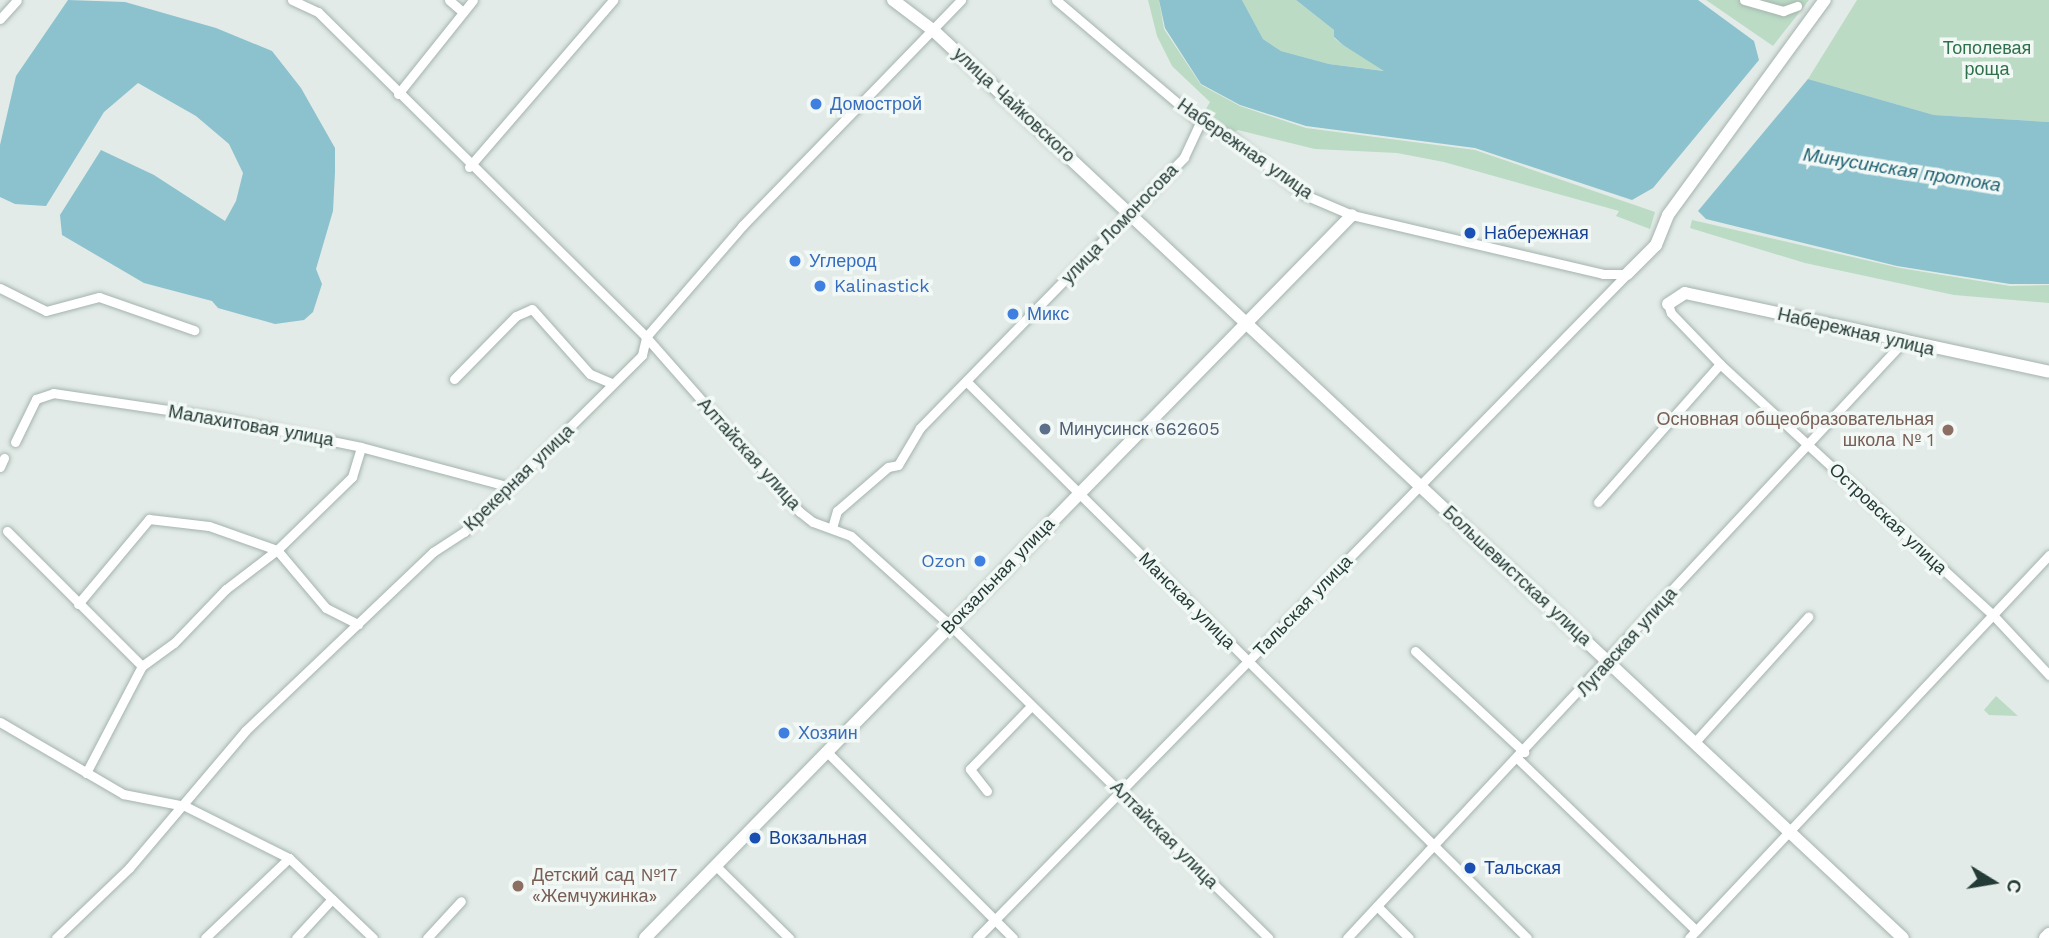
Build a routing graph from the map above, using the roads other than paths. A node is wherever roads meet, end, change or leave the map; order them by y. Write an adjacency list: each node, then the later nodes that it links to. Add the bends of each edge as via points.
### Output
1 (17, 0): 13 (street)
2 (292, 0): 15 (street, Алтайская улица, via 318,12)
3 (449, 0): 12 (street)
4 (473, 0): 12 (street)
5 (613, 0): 17 (street)
6 (892, 0): 14 (street, улица Чайковского)
7 (961, 0): 14 (street, Крекерная улица)
8 (1056, 0): 16 (street, Набережная улица)
9 (1744, 0): 11 (street, via 1783,11)
10 (1825, 0): 21 (street, via 1668,215 1656,245)
11 (1797, 6)
12 (463, 12): 15 (street)
13 (0, 19)
14 (934, 31): 18 (street, улица Чайковского); 27 (street, Крекерная улица, via 797,167)
15 (398, 94): 17 (street, Алтайская улица)
16 (1200, 122): 18 (street, улица Ломоносова, via 1184,157); 19 (street, Набережная улица, via 1229,135 1305,195)
17 (469, 167): 27 (street, Алтайская улица)
18 (1131, 215): 25 (street, Большевистская улица); 32 (street, улица Ломоносова)
19 (1352, 215): 20 (street, Набережная улица); 25 (street, Вокзальная улица)
20 (1603, 274): 21 (street, Набережная улица); 23 (street)
21 (1627, 274): 23 (street, Тальская улица)
22 (0, 288): 26 (street, via 46,311 99,297)
23 (1610, 291): 37 (street, Тальская улица)
24 (1668, 304): 28 (street, Набережная улица, via 1685,293); 29 (street, Островская улица, via 1671,313)
25 (1244, 322): 37 (street, Большевистская улица); 39 (street, Вокзальная улица)
26 (194, 330)
27 (646, 337): 33 (street, Крекерная улица, via 642,355); 41 (street, Алтайская улица, via 783,494 813,522)
28 (1902, 343): 30 (street, Набережная улица); 35 (street, Лугавская улица)
29 (1720, 364): 35 (street, Островская улица); 40 (street)
30 (2049, 372)
31 (454, 379): 33 (street, via 516,316 532,309 590,374)
32 (967, 382): 39 (street, Манская улица); 41 (street, улица Ломоносова, via 920,428 898,465 887,467 837,511)
33 (611, 383): 38 (street, Крекерная улица)
34 (15, 442): 36 (street, Малахитовая улица, via 36,399 53,393 215,417)
35 (1806, 444): 46 (street, Островская улица); 52 (street, Лугавская улица)
36 (361, 447): 38 (street, Малахитовая улица); 43 (street, via 352,477)
37 (1419, 484): 51 (street, Тальская улица); 52 (street, Большевистская улица)
38 (510, 487): 48 (street, Крекерная улица)
39 (1079, 492): 49 (street, Вокзальная улица); 51 (street, Манская улица)
40 (1598, 502)
41 (832, 528): 49 (street, Алтайская улица, via 851,536)
42 (7, 531): 45 (street)
43 (277, 550): 45 (street, via 209,526 149,519); 48 (street, via 327,608); 53 (street, via 226,589 174,643)
44 (2049, 555): 46 (street)
45 (78, 604): 53 (street)
46 (1994, 616): 54 (street, Островская улица); 64 (street)
47 (1808, 617): 57 (street)
48 (358, 624): 63 (street, Крекерная улица, via 245,731)
49 (951, 626): 55 (street, Алтайская улица); 58 (street, Вокзальная улица)
50 (1415, 651): 59 (street)
51 (1249, 662): 62 (street, Тальская улица); 65 (street, Манская улица)
52 (1609, 663): 57 (street, Большевистская улица); 59 (street, Лугавская улица)
53 (142, 666): 60 (street)
54 (2049, 675)
55 (1031, 706): 61 (street, via 970,769); 62 (street, Алтайская улица)
56 (0, 722): 60 (street)
57 (1695, 742): 64 (street, Большевистская улица)
58 (827, 752): 67 (street, Вокзальная улица); 71 (street)
59 (1521, 756): 65 (street, Лугавская улица); 72 (street)
60 (86, 773): 63 (street, via 123,794)
61 (987, 791)
62 (1122, 792): 71 (street, Тальская улица); 82 (street, Алтайская улица)
63 (185, 806): 66 (street); 73 (street, Крекерная улица, via 130,868)
64 (1789, 832): 72 (street); 87 (street, Большевистская улица)
65 (1434, 847): 70 (street, Лугавская улица); 85 (street, Манская улица)
66 (289, 858): 68 (street); 74 (street)
67 (716, 866): 78 (street, Вокзальная улица); 79 (street)
68 (332, 899): 75 (street); 76 (street)
69 (461, 901): 77 (street)
70 (1377, 906): 83 (street, Лугавская улица); 84 (street)
71 (994, 920): 80 (street, Тальская улица); 81 (street)
72 (1696, 930): 86 (street)
73 (56, 938)
74 (205, 938)
75 (296, 938)
76 (373, 938)
77 (427, 938)
78 (646, 938)
79 (789, 938)
80 (977, 938)
81 (1013, 938)
82 (1268, 938)
83 (1347, 938)
84 (1409, 938)
85 (1527, 938)
86 (1689, 938)
87 (1903, 938)

